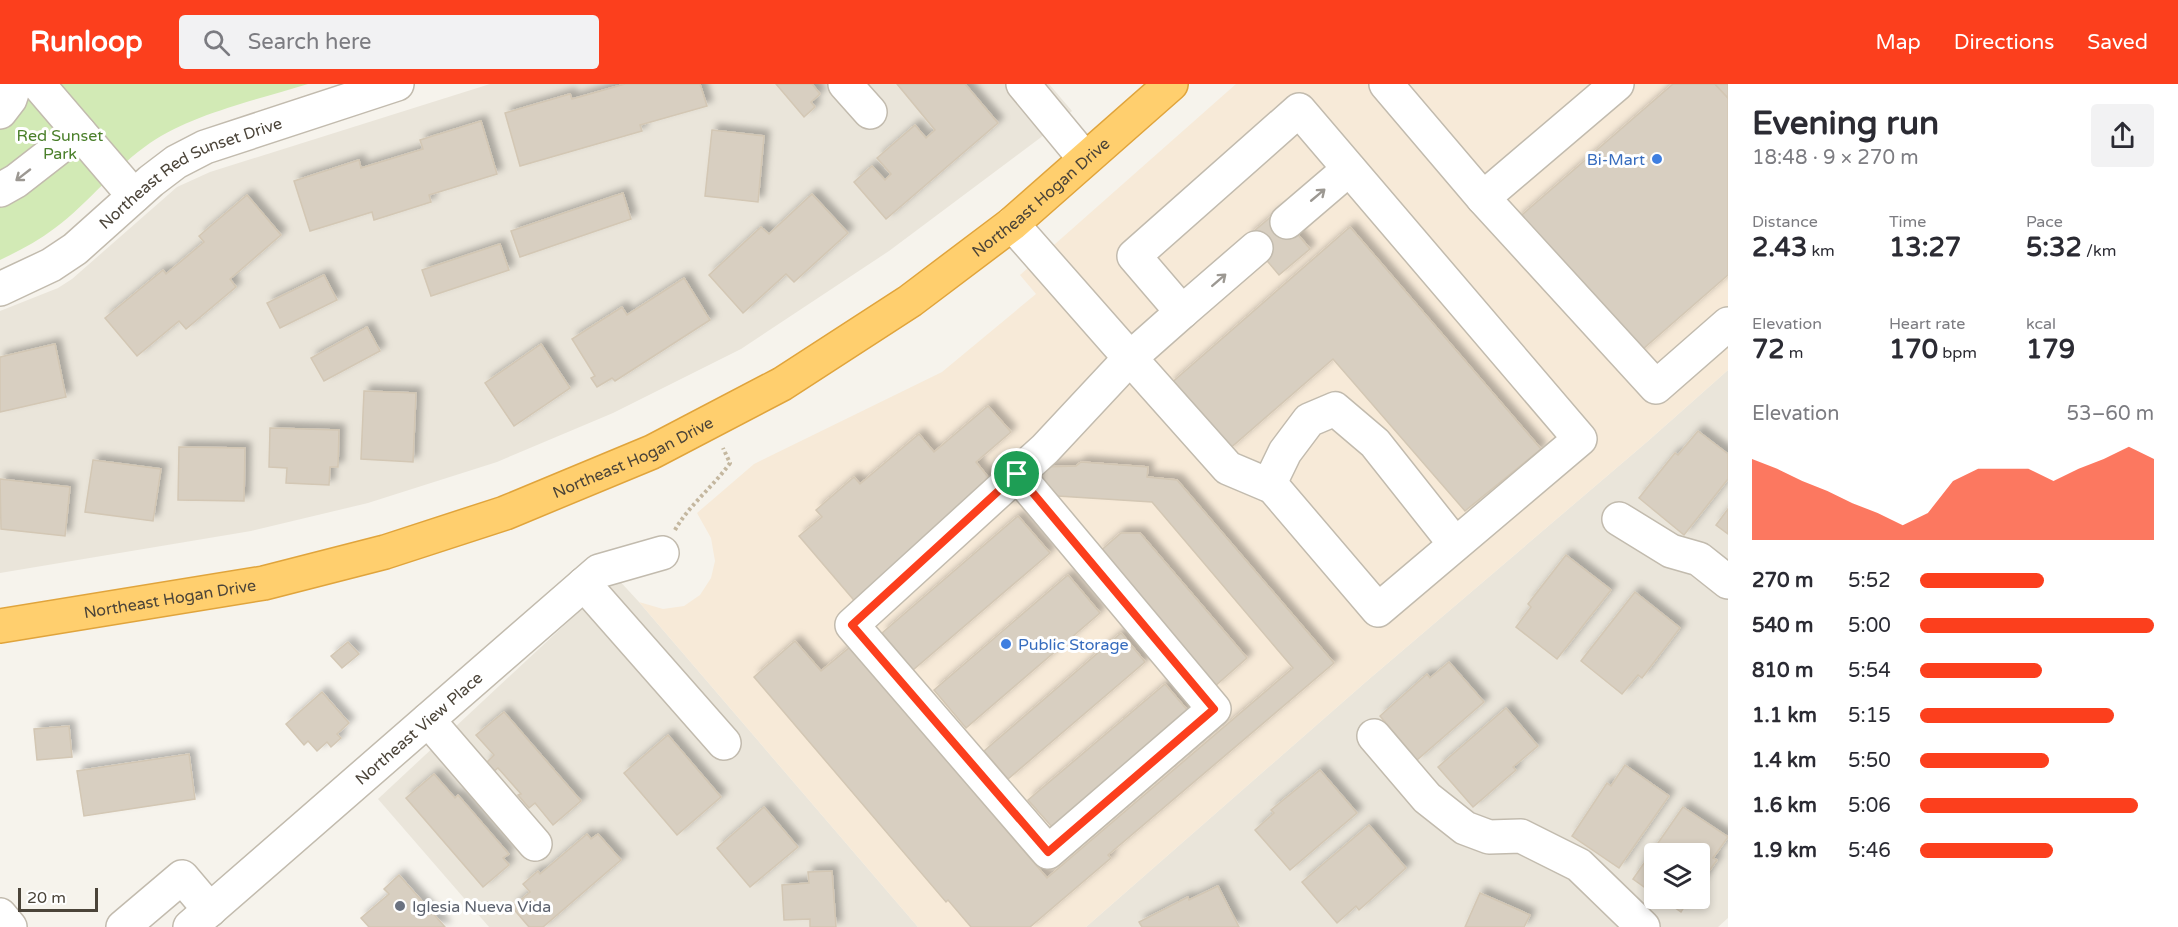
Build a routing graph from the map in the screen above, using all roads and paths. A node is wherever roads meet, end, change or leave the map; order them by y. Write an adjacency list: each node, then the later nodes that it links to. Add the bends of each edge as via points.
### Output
1 (15, 84): 9 (street)
2 (38, 84): 11 (street)
3 (397, 84): 15 (street, Northeast Red Sunset Drive, via 205,147 176,162)
4 (846, 84): 10 (street)
5 (1023, 84): 12 (street)
6 (1171, 84): 12 (highway, Northeast Hogan Drive)
7 (1386, 84): 16 (street)
8 (1617, 84): 16 (street)
9 (0, 112)
10 (870, 112)
11 (79, 132): 14 (street, one-way to 14); 15 (street)
12 (1084, 159): 18 (highway, Northeast Hogan Drive)
13 (1349, 169): 17 (street, one-way to 13); 21 (street, via 1299,110 1134,256); 28 (street, via 1580,439)
14 (0, 190)
15 (134, 196): 20 (street, Northeast Red Sunset Drive, via 75,249)
16 (1483, 198): 22 (street, via 1656,387)
17 (1287, 222)
18 (1012, 224): 23 (street); 24 (highway, Northeast Hogan Drive, via 841,347)
19 (1256, 248): 21 (street, one-way to 19)
20 (0, 289)
21 (1182, 312): 23 (street)
22 (1728, 324)
23 (1130, 358): 25 (street); 26 (street, via 1228,468)
24 (711, 422): 29 (path, via 730,463 683,516); 32 (highway, Northeast Hogan Drive, via 572,487 385,552 264,583)
25 (1017, 474): 25 (street, via 852,625 1048,852 1214,709)
26 (1269, 485): 28 (street, via 1378,610); 28 (street, via 1285,452 1309,420 1335,409 1375,443)
27 (1618, 519): 30 (street, via 1671,551 1699,559)
28 (1455, 544)
29 (662, 553): 31 (street, Northeast View Place, via 599,571)
30 (1728, 582)
31 (584, 584): 33 (street, Northeast View Place); 35 (street)
32 (0, 626)
33 (428, 720): 36 (street); 38 (street, Northeast View Place)
34 (1374, 736): 41 (street, via 1427,798 1465,828 1489,837 1521,836 1580,865)
35 (724, 743)
36 (535, 844)
37 (0, 915): 39 (street)
38 (200, 918): 40 (street, via 182,877)
39 (10, 927)
40 (123, 927)
41 (1643, 927)

